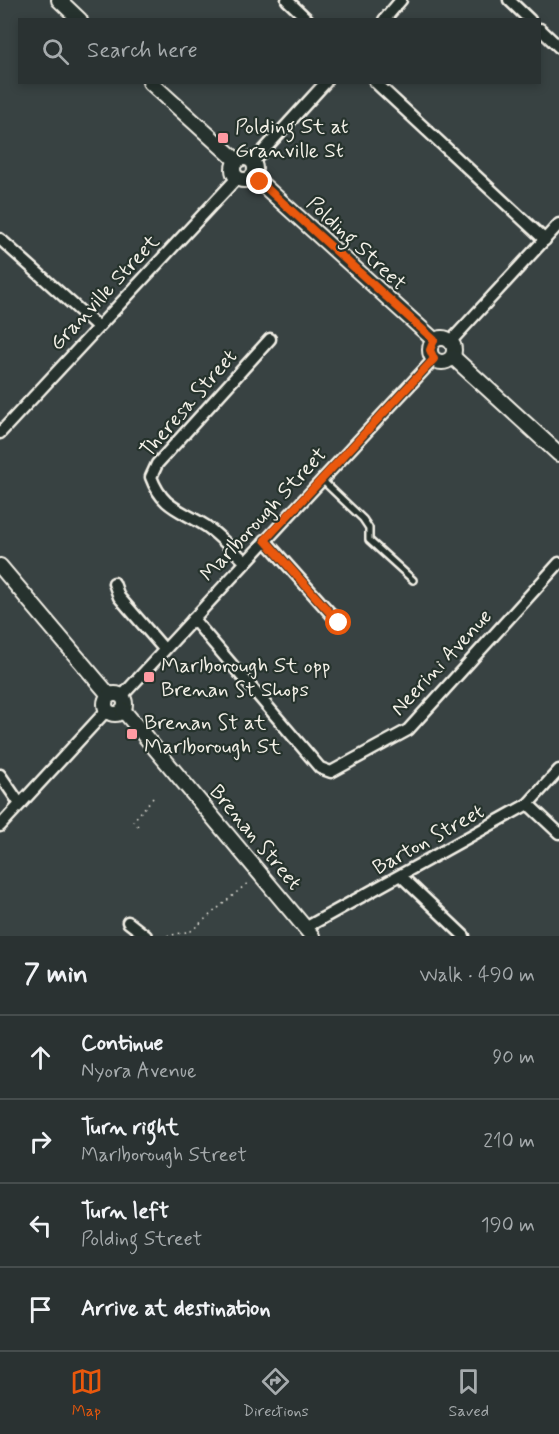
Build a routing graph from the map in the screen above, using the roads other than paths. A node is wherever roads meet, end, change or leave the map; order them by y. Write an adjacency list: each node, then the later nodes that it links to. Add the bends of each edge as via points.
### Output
1 (59, 0): 5 (main road)
2 (286, 0): 6 (street)
3 (401, 0): 7 (street)
4 (509, 0): 8 (street)
5 (78, 18)
6 (306, 18)
7 (386, 18)
8 (528, 18)
9 (541, 30): 10 (street)
10 (559, 47)
11 (152, 84): 14 (main road)
12 (324, 84): 15 (street)
13 (377, 84): 20 (street)
14 (237, 161): 15 (main road, via 245,158); 17 (main road, via 233,169)
15 (253, 162): 16 (main road)
16 (253, 176): 17 (main road, via 246,180); 23 (main road, Polding Street)
17 (237, 178): 21 (street, Granville Street)
18 (559, 224): 20 (street)
19 (0, 240): 21 (street)
20 (545, 240): 24 (street)
21 (98, 327): 27 (street, Granville Street)
22 (270, 339): 31 (street, Theresa Street, via 157,464 151,477 157,494 169,505 206,526)
23 (434, 340): 24 (main road, via 442,337); 26 (main road, via 430,350)
24 (451, 341): 25 (main road)
25 (453, 357): 26 (main road, via 444,362); 28 (main road)
26 (434, 359): 29 (street, Marlborough Street)
27 (0, 433)
28 (559, 454)
29 (321, 479): 30 (street, Marlborough Street); 34 (lane, via 363,519 369,528 369,540)
30 (265, 540): 31 (street, Marlborough Street); 37 (street)
31 (245, 561): 36 (street, Marlborough Street)
32 (559, 563): 36 (street, Neerini Avenue, via 408,730 331,772 320,768)
33 (0, 566): 39 (main road, Brenan Street)
34 (413, 579)
35 (114, 583): 38 (street, via 119,597)
36 (193, 618): 38 (street, Marlborough Street)
37 (339, 623)
38 (164, 649): 39 (street, Marlborough Street)
39 (118, 701): 40 (main road, via 105,703); 49 (main road, Brenan Street)
40 (107, 710): 43 (street)
41 (559, 770): 44 (street, Barton Street)
42 (0, 775): 43 (street)
43 (20, 804): 45 (street)
44 (528, 804): 46 (street); 47 (street, Barton Street)
45 (0, 826)
46 (559, 832)
47 (401, 876): 49 (street, Barton Street); 51 (street)
48 (128, 922): 50 (street)
49 (309, 932)
50 (146, 936)
51 (464, 936)

